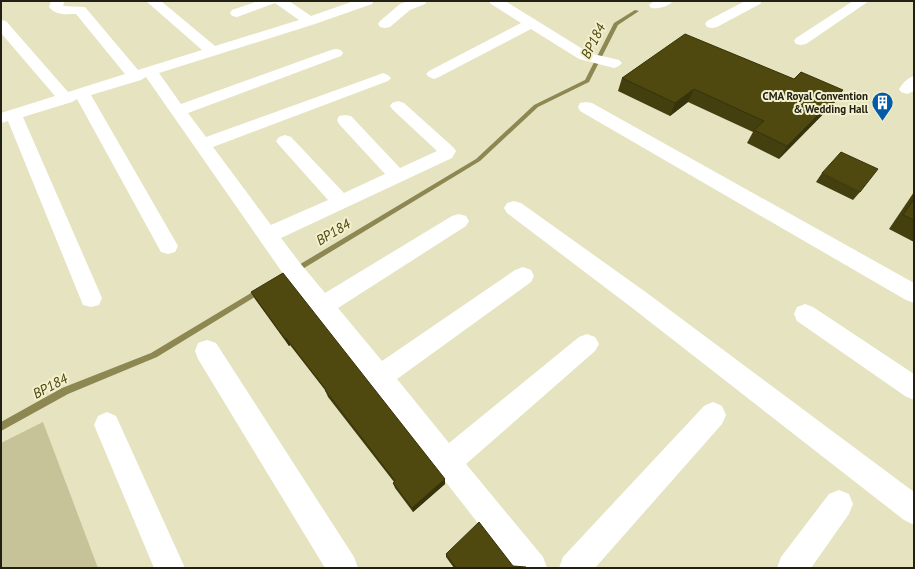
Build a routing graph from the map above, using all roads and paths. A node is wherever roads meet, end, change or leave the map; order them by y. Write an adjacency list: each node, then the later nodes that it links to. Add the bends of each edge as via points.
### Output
1 (58, 1): 21 (street, via 56,7 62,10 80,10)
2 (153, 1): 18 (street)
3 (270, 1): 11 (street)
4 (280, 1): 12 (street)
5 (367, 1): 10 (street)
6 (420, 1): 15 (street, via 405,7)
7 (496, 1): 13 (street)
8 (754, 1): 16 (street)
9 (862, 1): 17 (street)
10 (347, 3): 12 (street)
11 (237, 13)
12 (310, 21): 18 (street)
13 (531, 23): 20 (street, via 584,56); 22 (street)
14 (1, 24): 24 (street)
15 (385, 24)
16 (712, 24)
17 (801, 42)
18 (213, 52): 21 (street)
19 (336, 53): 27 (street)
20 (614, 63)
21 (143, 74): 24 (street); 27 (street)
22 (434, 74)
23 (383, 78): 31 (street)
24 (74, 96): 28 (street); 37 (street)
25 (398, 106): 32 (street, via 447,152)
26 (586, 107): 39 (street)
27 (177, 111): 31 (street)
28 (8, 116): 40 (street)
29 (345, 120): 32 (street)
30 (285, 141): 33 (street)
31 (203, 144): 36 (street)
32 (396, 176): 33 (street)
33 (341, 202): 36 (street)
34 (514, 208): 51 (street)
35 (460, 222): 41 (street)
36 (268, 235): 41 (street)
37 (168, 246)
38 (523, 276): 45 (street)
39 (914, 294)
40 (91, 298)
41 (323, 306): 45 (street)
42 (805, 314): 46 (street)
43 (587, 344): 49 (street)
44 (207, 351): 53 (street)
45 (380, 377): 49 (street)
46 (914, 388)
47 (713, 415): 55 (street)
48 (108, 425): 52 (street)
49 (448, 462): 54 (street)
50 (839, 504): 56 (street)
51 (914, 510)
52 (170, 568)
53 (343, 568)
54 (532, 568)
55 (574, 568)
56 (792, 568)

